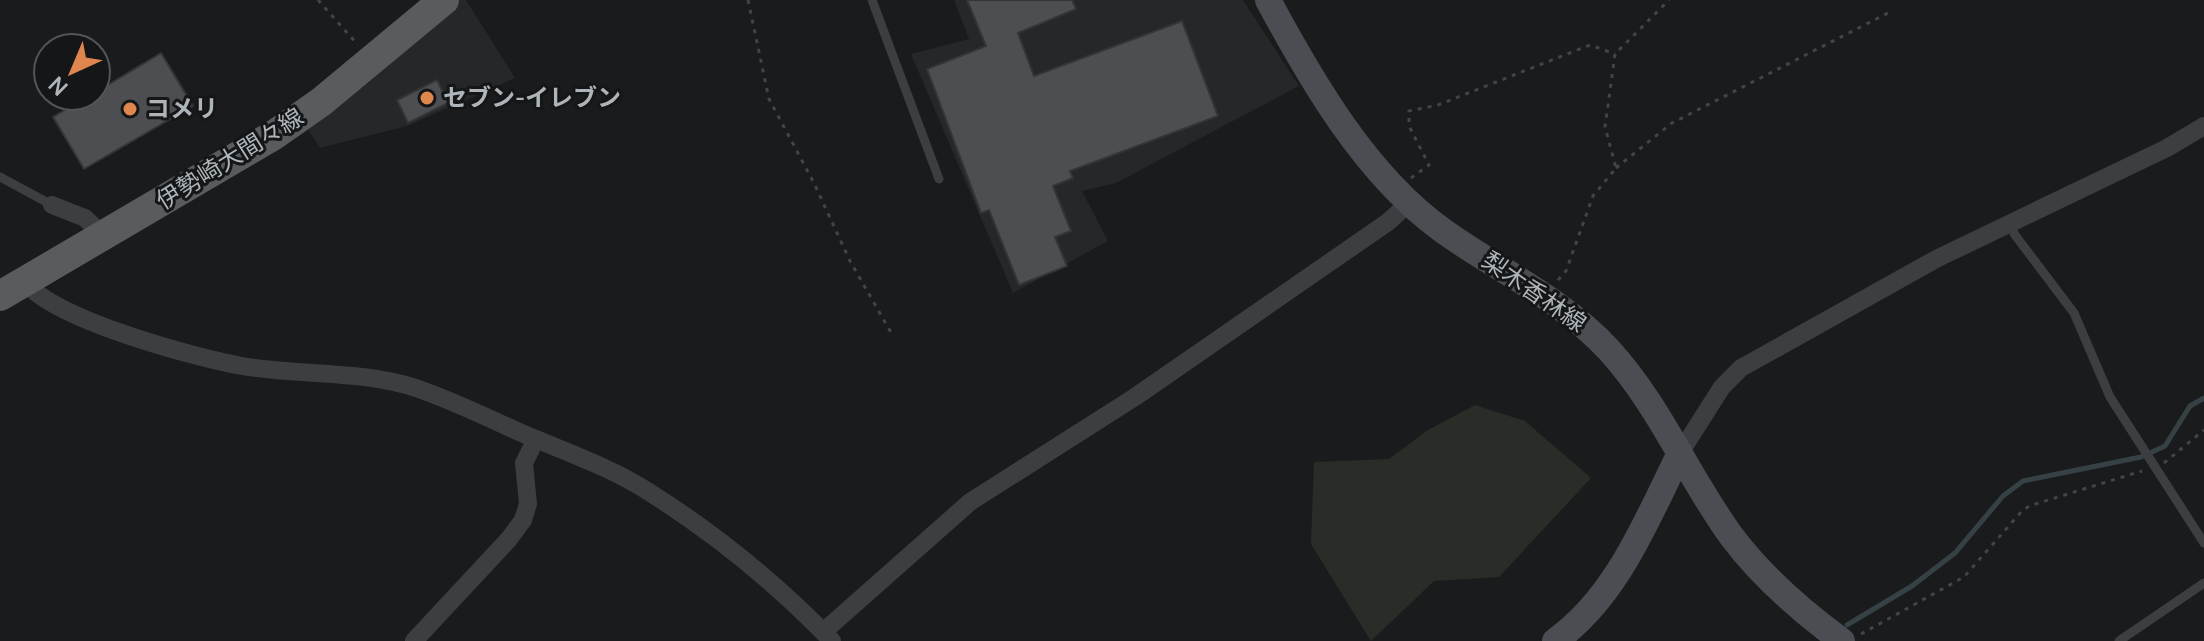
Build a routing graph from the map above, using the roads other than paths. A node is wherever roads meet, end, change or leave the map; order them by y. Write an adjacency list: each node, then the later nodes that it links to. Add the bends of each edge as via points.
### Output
1 (444, 0): 10 (main road, 伊勢崎大間々線, via 274,135)
2 (872, 0): 6 (lane)
3 (1268, 0): 7 (main road, 梨木香林線, via 1330,105)
4 (2204, 126): 9 (street)
5 (0, 177): 8 (lane)
6 (939, 179)
7 (1402, 196): 13 (main road, 梨木香林線, via 1443,230 1577,318 1632,378); 17 (street, via 1388,222 1135,397 970,502)
8 (52, 205): 10 (street, via 85,218)
9 (2009, 222): 13 (street, via 1741,368 1722,387); 14 (lane, via 2074,313 2110,397)
10 (103, 235): 11 (main road, 伊勢崎大間々線)
11 (13, 288): 12 (street, via 122,333 243,366 389,381 439,396)
12 (536, 439): 17 (street, via 650,492 732,552); 18 (street, via 524,463 528,498 523,520)
13 (1680, 453): 16 (main road, 梨木香林線, via 1746,555 1784,595); 19 (main road, via 1609,585 1584,617)
14 (2204, 543)
15 (2204, 583): 20 (lane)
16 (1852, 637)
17 (822, 638)
18 (414, 641)
19 (1555, 641)
20 (2119, 641)

